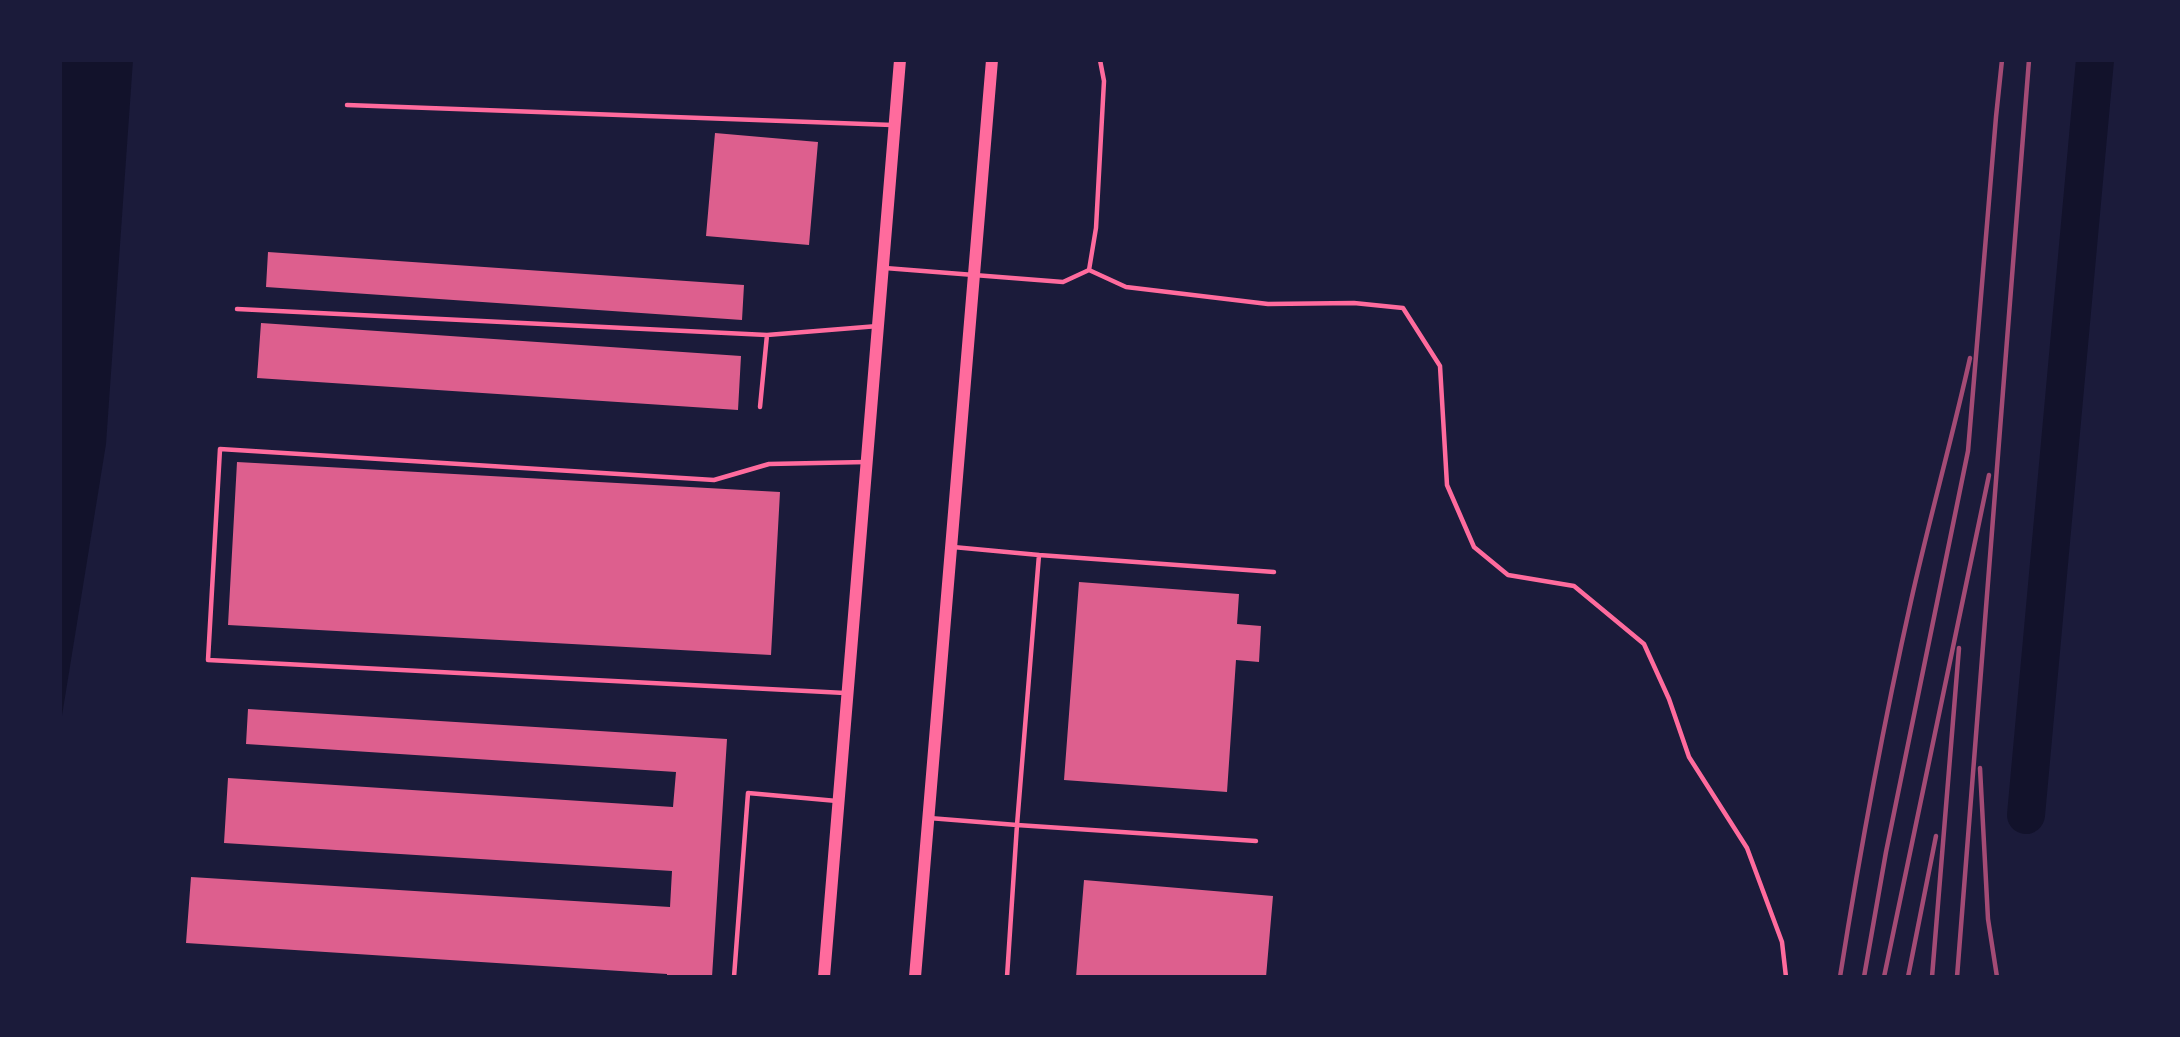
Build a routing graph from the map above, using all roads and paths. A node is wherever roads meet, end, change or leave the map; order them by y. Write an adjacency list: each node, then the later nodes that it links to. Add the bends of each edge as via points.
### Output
1 (900, 60): 5 (main road)
2 (992, 60): 8 (main road)
3 (1100, 60): 7 (lane, via 1104,81 1096,228)
4 (347, 105): 5 (lane)
5 (895, 126): 6 (main road)
6 (883, 267): 8 (lane); 10 (main road)
7 (1089, 270): 8 (lane, via 1063,282); 26 (lane, via 1126,287 1256,303 1354,303 1402,308 1440,366 1447,485 1474,547 1509,575 1574,586 1644,644 1689,757 1747,848 1782,942)
8 (975, 275): 14 (main road)
9 (237, 309): 11 (lane)
10 (878, 326): 11 (lane); 13 (main road)
11 (767, 335): 12 (lane)
12 (760, 407)
13 (867, 462): 17 (main road); 17 (lane, via 769,464 714,480 220,449 208,660)
14 (952, 547): 15 (lane); 19 (main road)
15 (1039, 555): 16 (lane); 20 (lane)
16 (1274, 572)
17 (848, 693): 18 (main road)
18 (838, 801): 22 (lane, via 748,793); 23 (main road)
19 (929, 818): 20 (lane); 24 (main road)
20 (1017, 825): 21 (lane); 25 (lane)
21 (1256, 841)
22 (734, 977)
23 (824, 977)
24 (915, 977)
25 (1007, 977)
26 (1786, 977)

